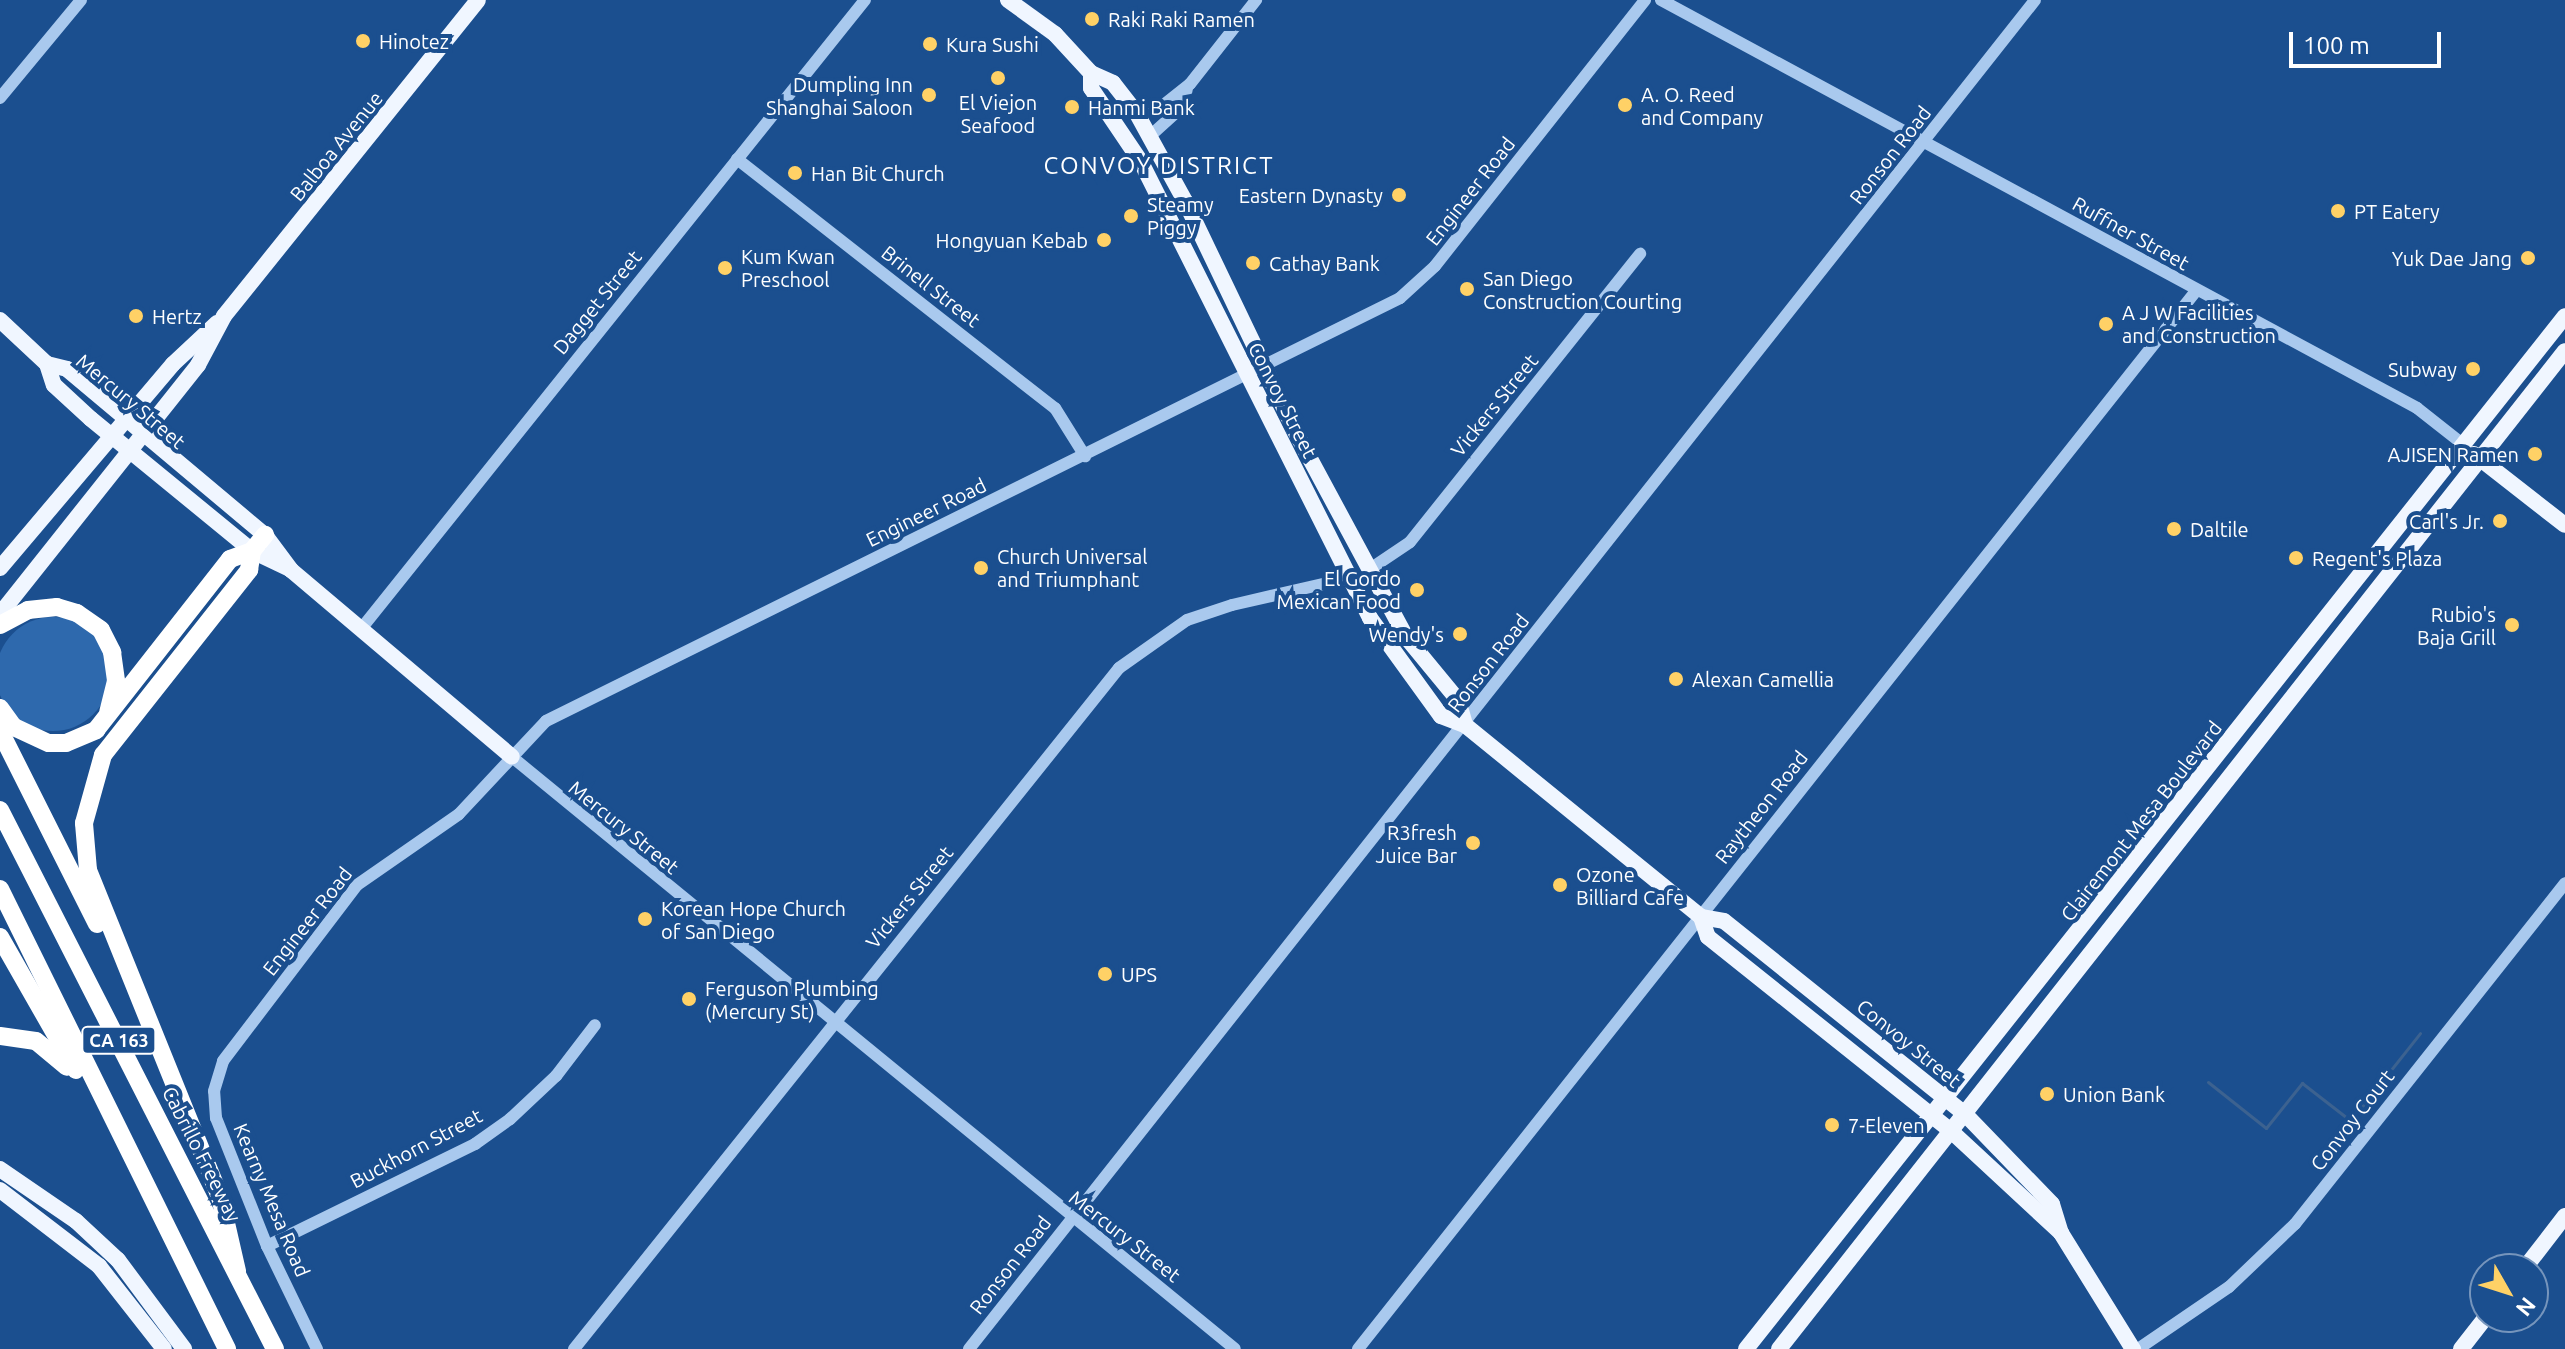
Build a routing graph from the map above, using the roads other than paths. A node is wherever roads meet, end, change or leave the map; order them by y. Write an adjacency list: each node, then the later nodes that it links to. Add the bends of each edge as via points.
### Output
1 (81, 0): 11 (street)
2 (478, 0): 18 (main road, Balboa Avenue)
3 (865, 0): 15 (street, Dagget Street)
4 (1008, 0): 9 (main road, Convoy Street, via 1055,34)
5 (1256, 0): 10 (street)
6 (1645, 0): 23 (street, Engineer Road, via 1420,282 1393,302)
7 (1661, 0): 14 (street, Ruffner Street)
8 (2035, 0): 14 (street, Ronson Road)
9 (1091, 80): 12 (main road, Convoy Street, via 1113,83); 13 (main road, via 1103,87 1136,136); 24 (main road, Convoy Street, via 1141,162)
10 (1190, 84): 12 (street, via 1156,111); 13 (street, via 1177,112)
11 (0, 98)
12 (1136, 112): 13 (main road, Convoy Street)
13 (1150, 136): 23 (main road, Convoy Street)
14 (1925, 144): 17 (street, Ruffner Street); 45 (street, Ronson Road)
15 (737, 159): 30 (street, Brinell Street, via 1055,408); 42 (street, Dagget Street)
16 (1640, 254): 37 (street, Vickers Street, via 1410,542)
17 (2196, 291): 28 (street, Ruffner Street, via 2417,408); 52 (street, Raytheon Road)
18 (224, 316): 25 (main road, Balboa Avenue, via 183,352); 27 (main road, Balboa Avenue, via 198,365)
19 (2565, 316): 28 (main road, Clairemont Mesa Boulevard)
20 (0, 320): 22 (main road, Mercury Street)
21 (2565, 351): 31 (main road, Clairemont Mesa Boulevard)
22 (47, 364): 25 (main road, Mercury Street, via 67,369); 26 (main road, Mercury Street, via 54,385)
23 (1265, 367): 24 (street, Engineer Road); 37 (main road, Convoy Street)
24 (1248, 376): 30 (street, Engineer Road); 32 (main road, Convoy Street)
25 (124, 421): 26 (main road, Balboa Avenue); 27 (main road, Mercury Street)
26 (111, 437): 29 (main road, Mercury Street); 36 (main road, Balboa Avenue)
27 (143, 437): 29 (main road, Balboa Avenue); 34 (main road, Mercury Street)
28 (2464, 445): 31 (main road, Ruffner Street); 60 (main road, Clairemont Mesa Boulevard)
29 (131, 453): 35 (main road, Mercury Street); 40 (main road, Balboa Avenue)
30 (1085, 456): 48 (street, Engineer Road, via 546,721)
31 (2480, 459): 33 (main road, Ruffner Street); 62 (main road, Clairemont Mesa Boulevard)
32 (1314, 506): 37 (main road, via 1327,512 1354,563); 39 (main road, Convoy Street)
33 (2565, 525)
34 (265, 535): 35 (highway); 38 (main road, Mercury Street)
35 (252, 551): 38 (main road, Mercury Street); 46 (highway, via 230,559); 54 (highway, via 249,570 124,724 103,755 91,787 84,823 88,870)
36 (0, 568)
37 (1370, 569): 43 (main road, Convoy Street)
38 (291, 570): 42 (main road, Mercury Street)
39 (1349, 578): 43 (main road, via 1364,586); 45 (main road, Convoy Street, via 1383,639 1441,716); 55 (street, Vickers Street, via 1187,620 1131,656)
40 (0, 614)
41 (0, 625): 46 (highway, via 28,610 57,607 101,630 112,652 116,681 115,698)
42 (361, 629): 48 (main road, Mercury Street)
43 (1406, 637): 45 (main road, Convoy Street, via 1458,700)
44 (0, 708): 46 (highway, via 14,727 49,743 66,743)
45 (1465, 725): 52 (main road, Convoy Street); 69 (street, Ronson Road)
46 (96, 730)
47 (0, 731): 54 (highway)
48 (512, 757): 55 (street, Mercury Street); 58 (street, Engineer Road, via 459,814 357,885)
49 (0, 810): 76 (highway, Cabrillo Freeway / CA 163)
50 (2565, 883): 89 (street, Convoy Court, via 2295,1224 2231,1285)
51 (0, 889): 61 (highway, CA 163)
52 (1701, 917): 60 (main road, Convoy Street, via 1724,921); 63 (main road, Convoy Street, via 1708,937); 86 (street, Raytheon Road)
53 (0, 937): 59 (highway)
54 (140, 1009): 76 (highway, via 220,1197)
55 (833, 1024): 69 (street, Mercury Street); 83 (street, Vickers Street)
56 (595, 1025): 72 (street, Buckhorn Street, via 556,1076 475,1144)
57 (0, 1036): 59 (highway, via 36,1041)
58 (223, 1061): 72 (street, Kearny Mesa Road, via 214,1091 216,1118)
59 (85, 1086): 61 (highway)
60 (1946, 1099): 62 (main road, Convoy Street); 63 (main road, Clairemont Mesa Boulevard)
61 (110, 1112): 80 (highway, CA 163)
62 (1965, 1114): 64 (main road, Clairemont Mesa Boulevard); 70 (main road, Convoy Street, via 2052,1204)
63 (1933, 1116): 64 (main road, Convoy Street); 87 (main road, Clairemont Mesa Boulevard)
64 (1951, 1131): 70 (main road, Convoy Street); 88 (main road, Clairemont Mesa Boulevard)
65 (0, 1169): 71 (main road)
66 (0, 1190): 68 (main road)
67 (2565, 1216): 74 (main road)
68 (41, 1217): 71 (main road, via 82,1237); 73 (main road)
69 (1072, 1220): 84 (street, Ronson Road); 85 (street, Mercury Street)
70 (2061, 1233): 89 (main road, Convoy Street)
71 (91, 1235): 75 (main road)
72 (267, 1246): 82 (street, Kearny Mesa Road)
73 (84, 1253): 75 (main road); 78 (main road, via 139,1310)
74 (2536, 1253)
75 (118, 1260): 79 (main road)
76 (237, 1271): 81 (highway, Cabrillo Freeway / CA 163)
77 (2474, 1333): 90 (main road)
78 (164, 1349)
79 (184, 1349)
80 (227, 1349)
81 (275, 1349)
82 (317, 1349)
83 (574, 1349)
84 (969, 1349)
85 (1235, 1349)
86 (1358, 1349)
87 (1746, 1349)
88 (1779, 1349)
89 (2136, 1349)
90 (2461, 1349)

